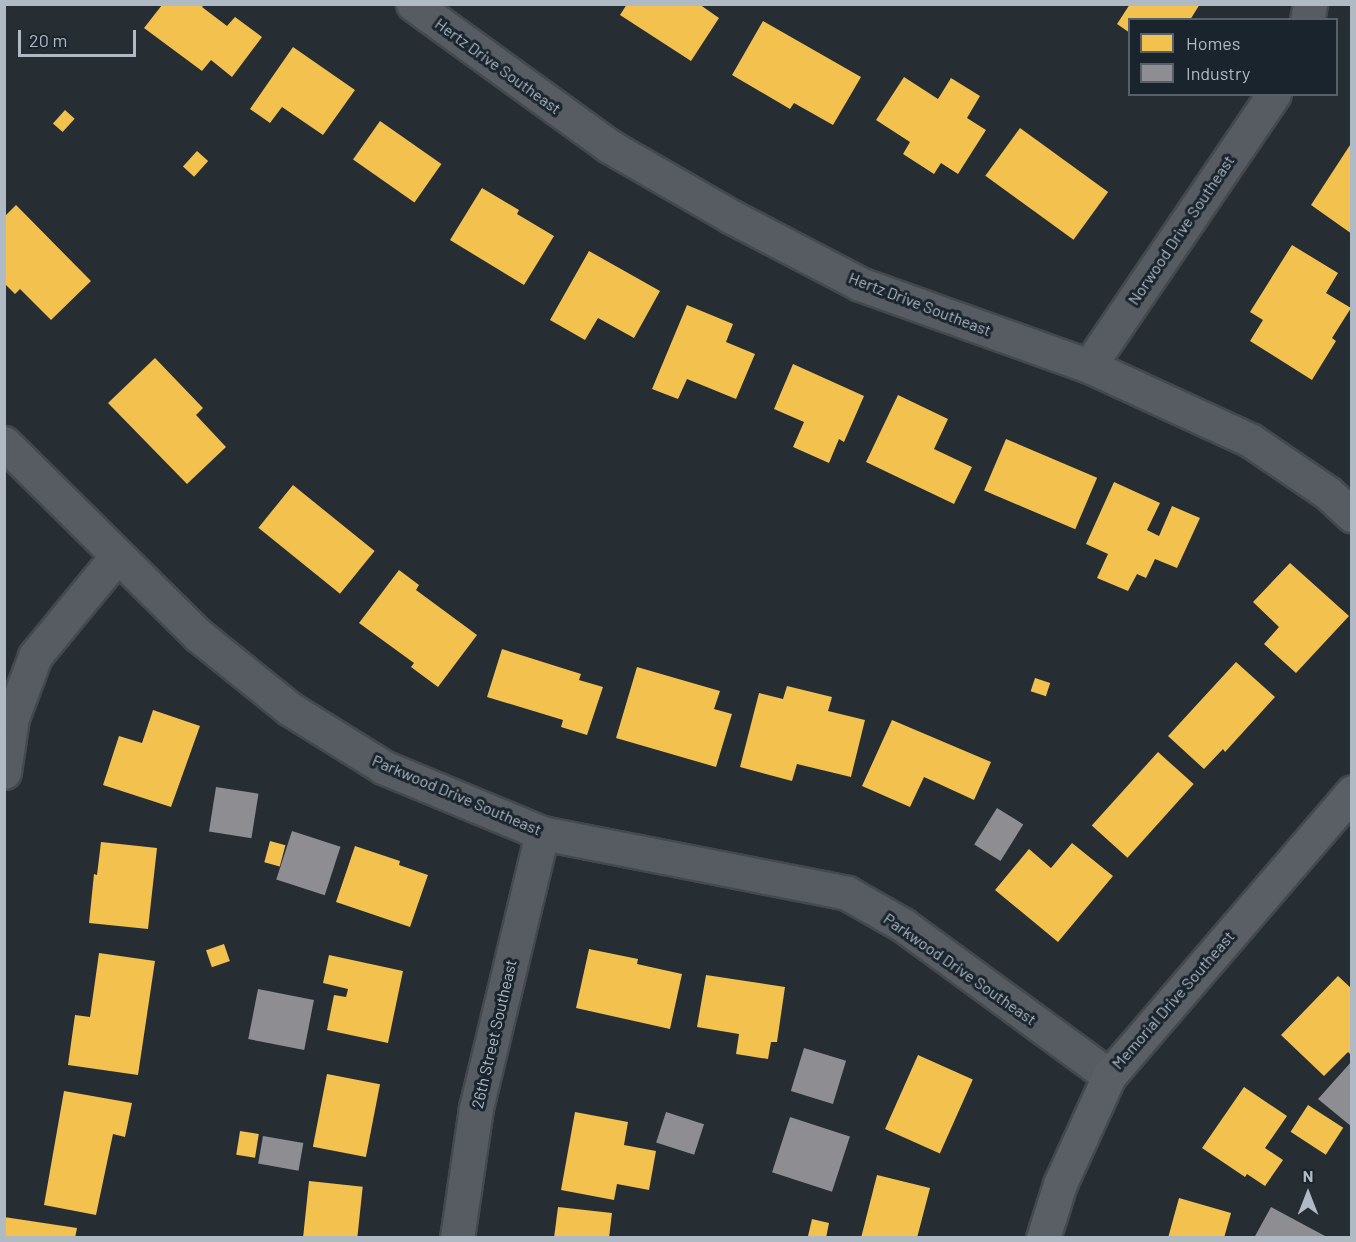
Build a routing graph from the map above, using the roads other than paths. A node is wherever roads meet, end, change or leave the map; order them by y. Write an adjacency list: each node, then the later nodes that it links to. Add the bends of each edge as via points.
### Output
1 (413, 4): 3 (street, Hertz Drive Southeast, via 609,146 732,218 860,284)
2 (1273, 96): 3 (street, Norwood Drive Southeast)
3 (1089, 366): 5 (street, Hertz Drive Southeast, via 1250,440)
4 (4, 443): 6 (street, Parkwood Drive Southeast)
5 (1352, 514)
6 (117, 556): 7 (street, via 35,656 12,718); 9 (street, Parkwood Drive Southeast, via 198,634 290,709 383,767)
7 (4, 772)
8 (1352, 792): 10 (street, Memorial Drive Southeast)
9 (542, 833): 10 (street, Parkwood Drive Southeast, via 847,893 903,925); 11 (street, 26th Street Southeast, via 476,1108)
10 (1109, 1076): 12 (street, Memorial Drive Southeast, via 1060,1184)
11 (457, 1238)
12 (1043, 1238)

